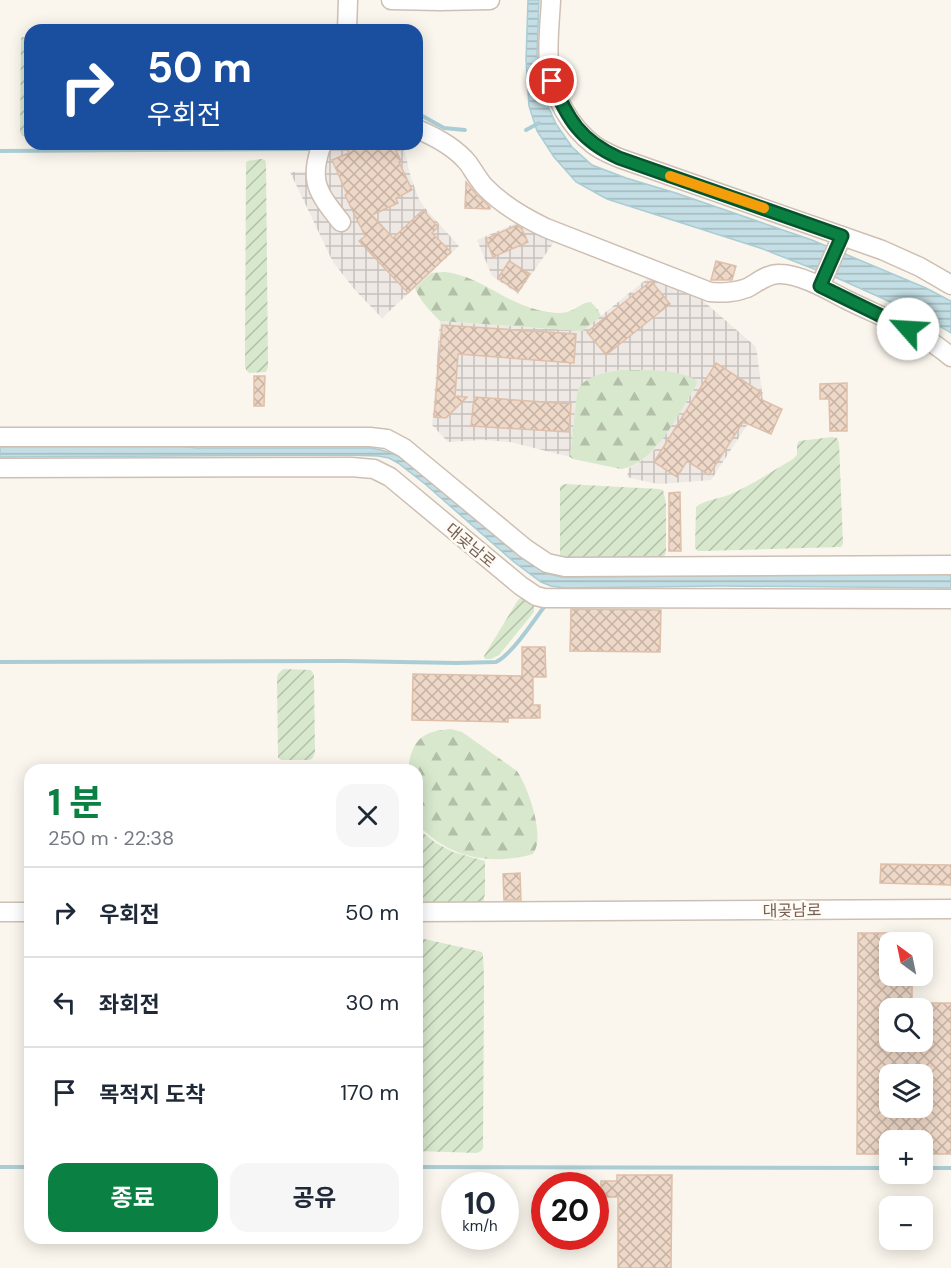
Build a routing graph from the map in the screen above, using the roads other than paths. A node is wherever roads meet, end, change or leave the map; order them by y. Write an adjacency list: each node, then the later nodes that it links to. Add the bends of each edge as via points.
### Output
1 (348, 0): 5 (lane)
2 (391, 0): 3 (lane)
3 (490, 0)
4 (551, 0): 9 (lane, via 552,81 562,106 594,145 619,158)
5 (347, 24)
6 (423, 132): 11 (lane, via 459,153 484,186 505,205 569,238 710,292 738,291 779,273)
7 (320, 150): 8 (lane, via 317,185)
8 (341, 222)
9 (842, 236): 10 (lane, via 902,258); 11 (lane)
10 (951, 285)
11 (820, 286): 12 (lane, via 924,338)
12 (951, 357)
13 (0, 437): 15 (lane, 대곶남로, via 387,439 404,448 532,553 547,563 565,567)
14 (0, 468): 16 (lane, 대곶남로, via 374,469 390,477 521,586 544,598)
15 (951, 565)
16 (951, 599)
17 (951, 909): 20 (lane, 대곶남로)
18 (0, 912): 19 (lane)
19 (24, 912)
20 (423, 912)

